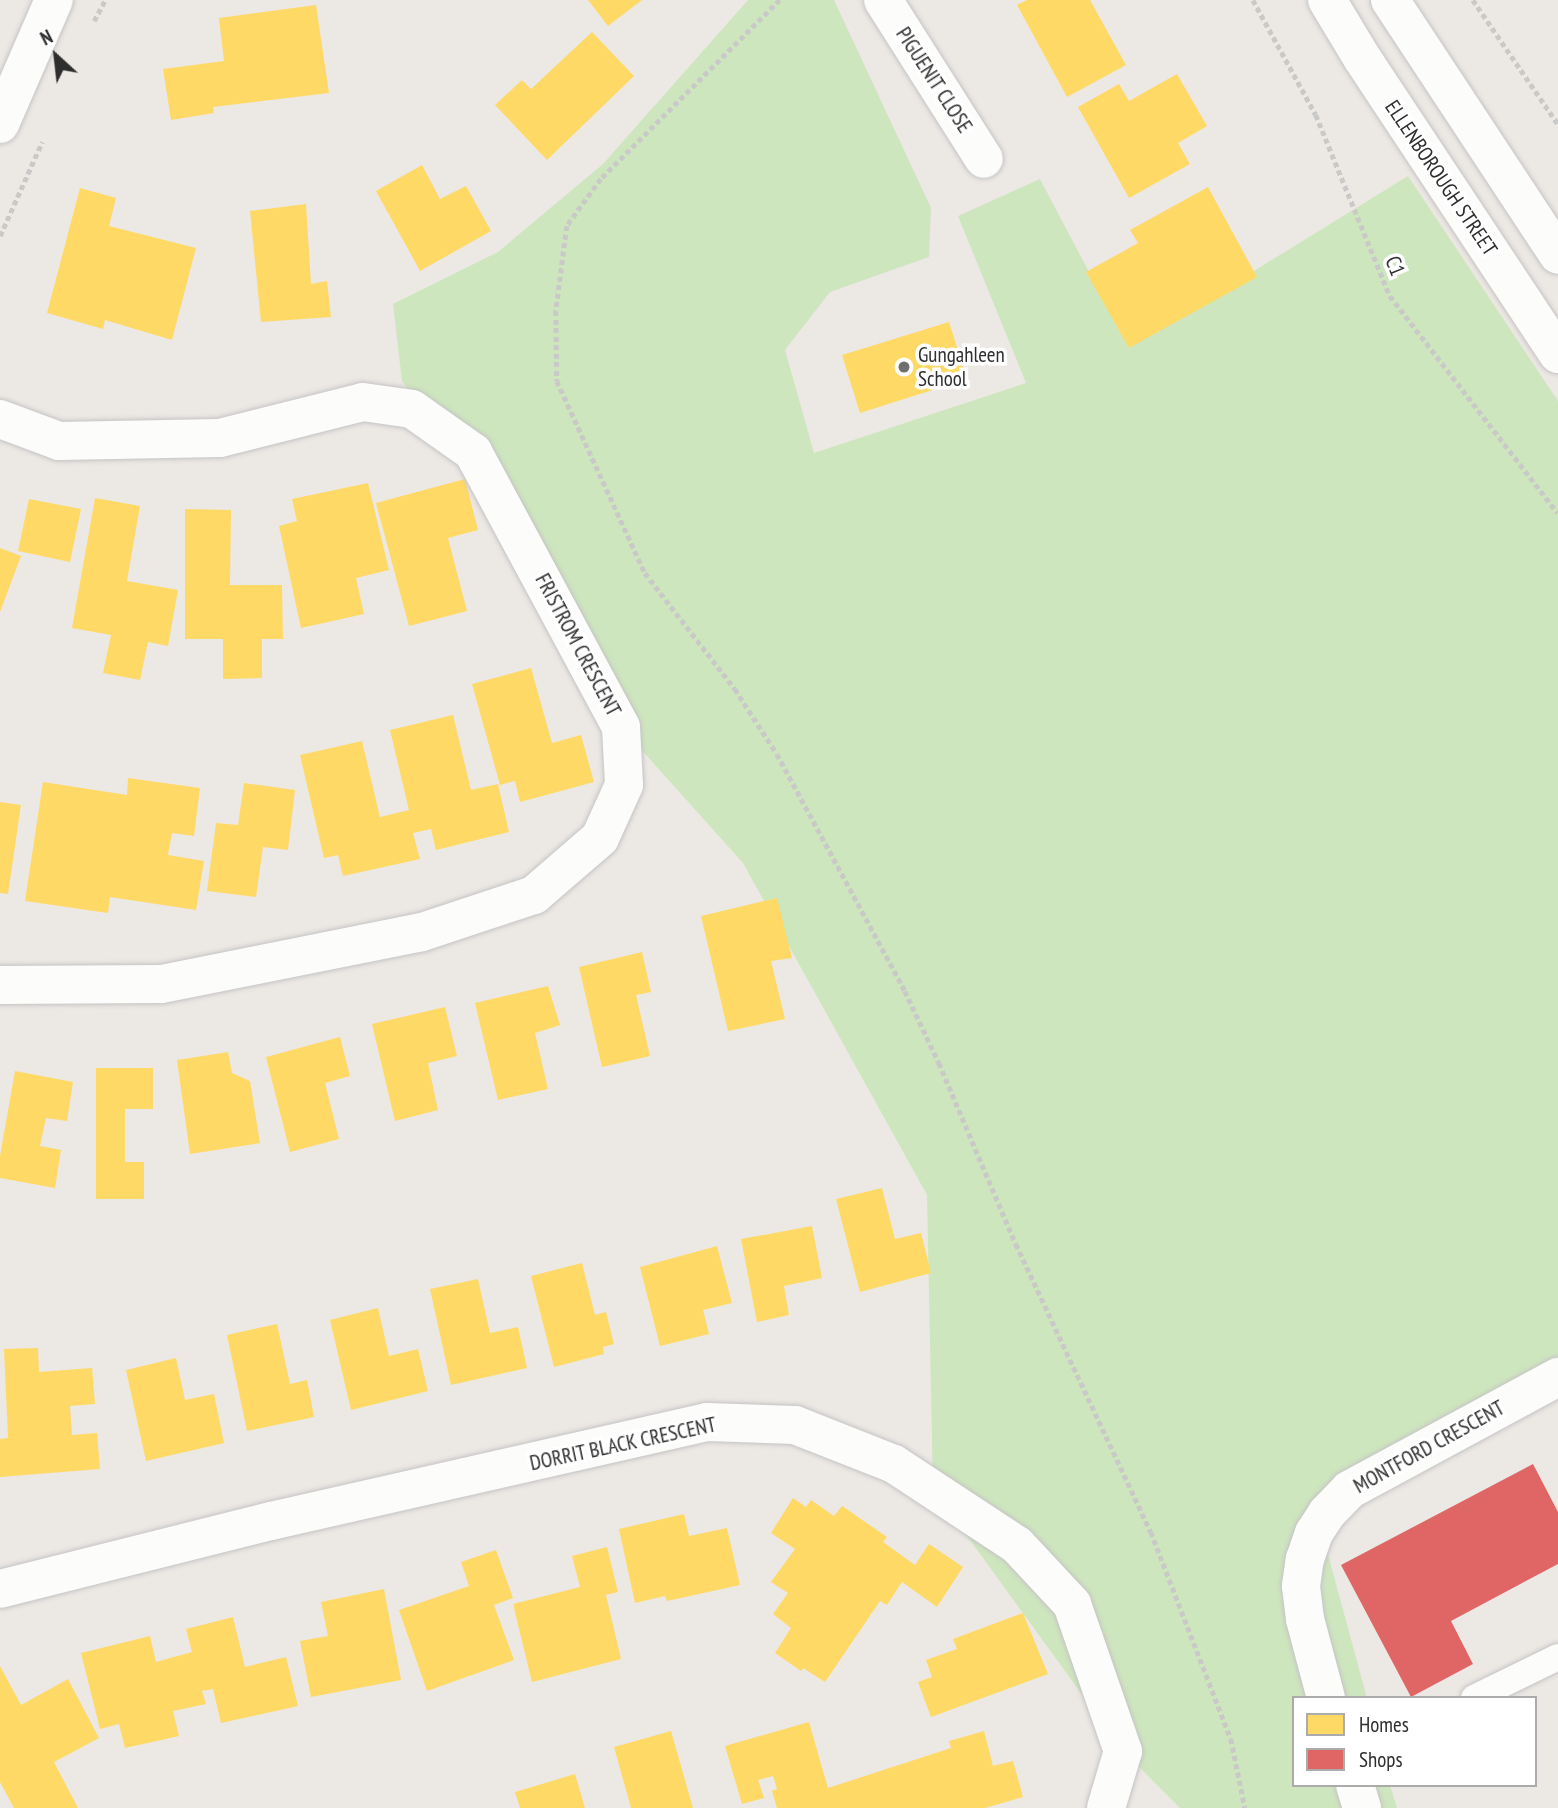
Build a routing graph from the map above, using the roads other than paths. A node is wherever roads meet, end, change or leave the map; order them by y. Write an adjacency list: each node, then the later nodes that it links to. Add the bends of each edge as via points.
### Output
1 (54, 0): 5 (street)
2 (883, 0): 6 (street, PIGUENIT CLOSE)
3 (1327, 0): 8 (street, ELLENBOROUGH STREET)
4 (1390, 0): 7 (street)
5 (0, 124)
6 (984, 159)
7 (1558, 255)
8 (1558, 354)
9 (0, 419): 10 (street, FRISTROM CRESCENT, via 59,441 219,438 363,402 412,409 473,452 621,727 624,785 600,838 534,895 422,932 161,984)
10 (0, 985)
11 (1558, 1377): 14 (street, MONTFORD CRESCENT, via 1349,1490 1327,1513 1311,1542 1301,1586)
12 (0, 1589): 17 (street, DORRIT BLACK CRESCENT, via 271,1521 708,1422 795,1424 904,1470 1017,1545 1072,1604 1122,1751)
13 (1558, 1657): 15 (lane)
14 (1325, 1696)
15 (1478, 1696)
16 (1356, 1787): 18 (street)
17 (1106, 1808)
18 (1362, 1808)

